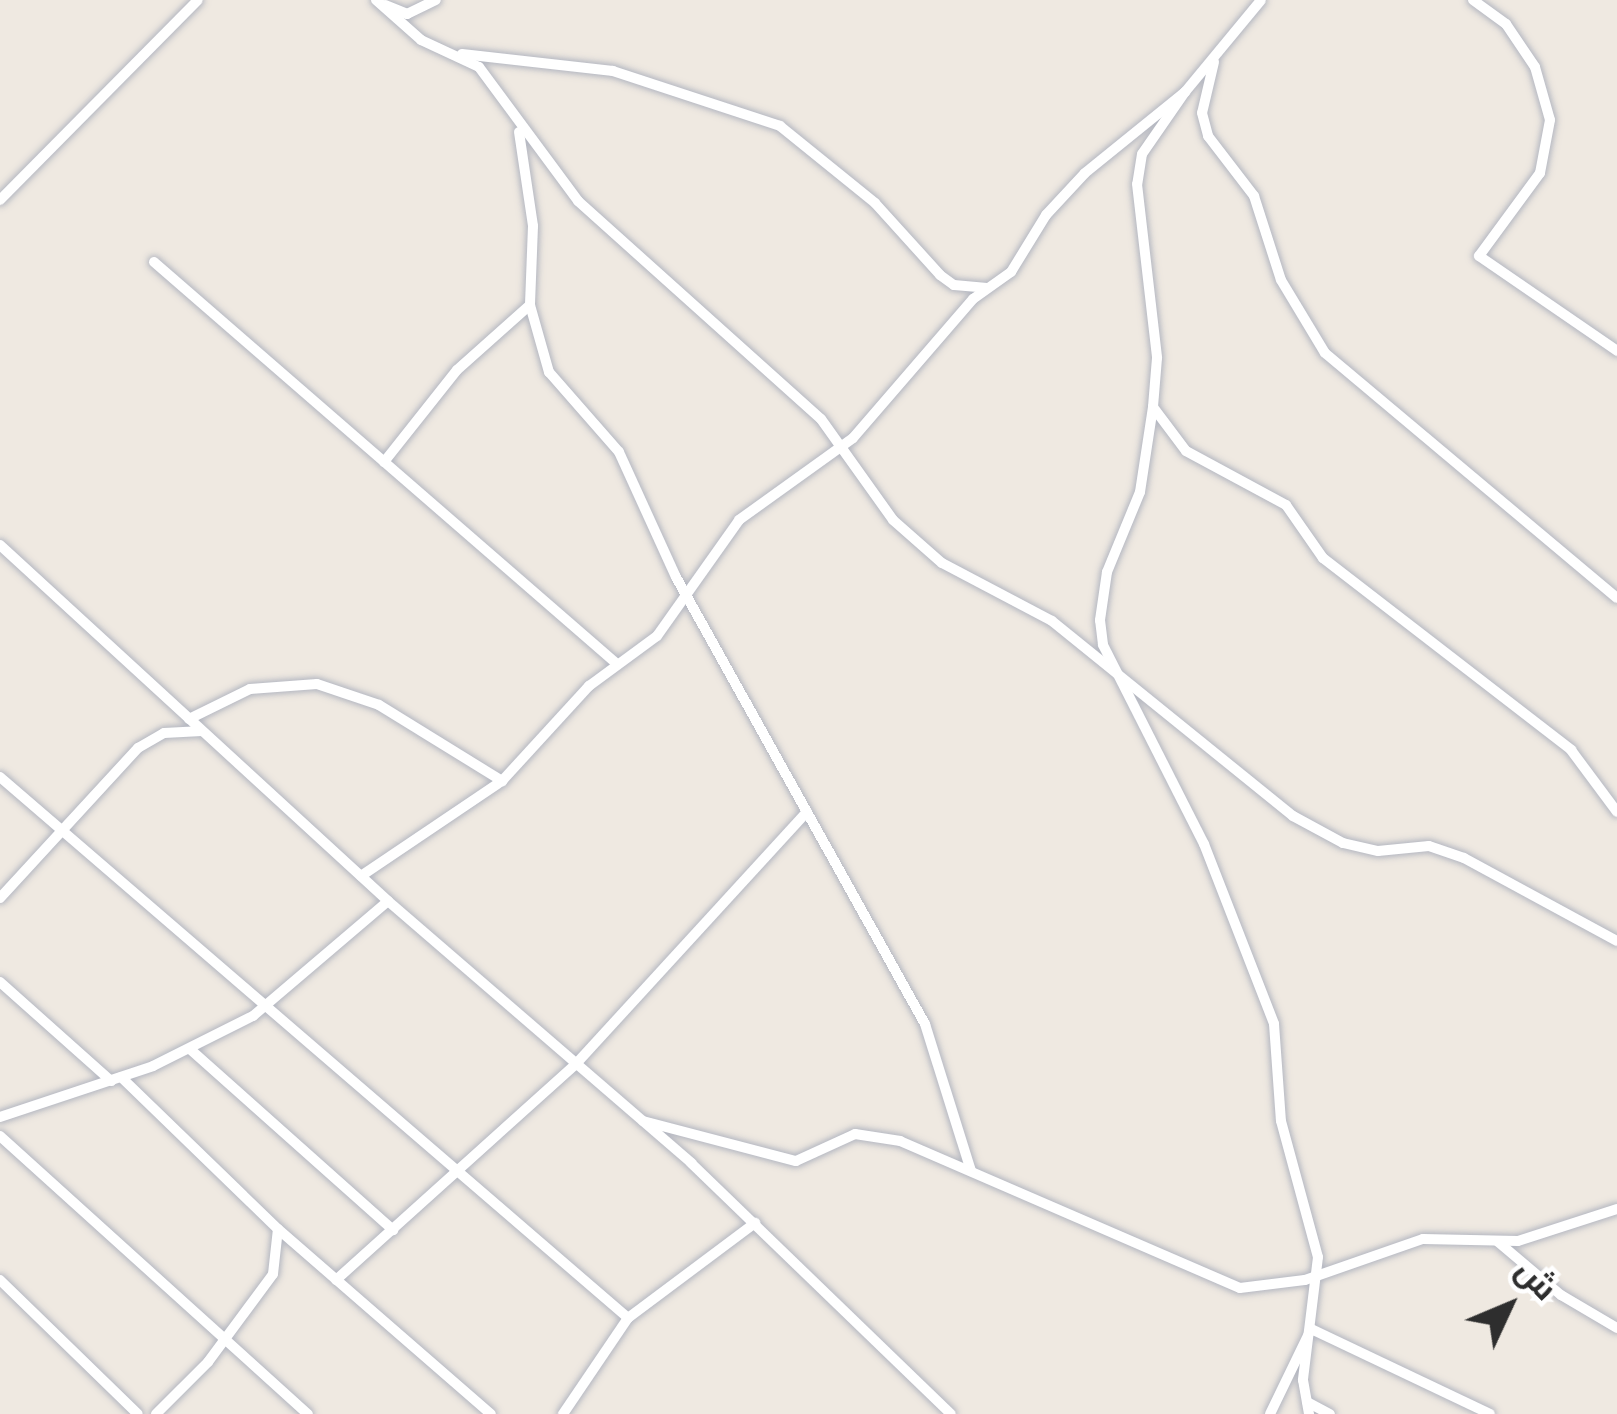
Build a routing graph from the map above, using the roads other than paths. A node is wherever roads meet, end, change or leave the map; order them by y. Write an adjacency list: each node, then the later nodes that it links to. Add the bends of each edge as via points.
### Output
1 (198, 0): 10 (street)
2 (376, 0): 3 (street, via 407,14); 6 (street, via 421,40)
3 (436, 0)
4 (1262, 0): 7 (street)
5 (1473, 0): 14 (street, via 1506,24 1534,67 1550,120 1540,173 1479,256)
6 (458, 53): 9 (street, via 479,67); 12 (street, via 613,71 780,126 862,191 954,285)
7 (1214, 59): 8 (street); 20 (street, via 1202,113 1208,136 1255,196 1280,280 1325,352)
8 (1186, 92): 12 (street, via 1085,173 1046,215 1026,254); 15 (street, via 1142,154 1137,184 1156,358)
9 (518, 125): 13 (street, via 533,226); 16 (street, via 578,201 821,418)
10 (0, 200)
11 (154, 262): 17 (street)
12 (991, 287): 16 (street)
13 (530, 305): 17 (street, via 441,388); 19 (street, via 549,372 619,452 676,578)
14 (1617, 351)
15 (1153, 407): 22 (street, via 1140,492 1102,593 1103,645); 28 (street, via 1186,451 1286,505 1323,558 1571,750)
16 (842, 447): 19 (street, via 739,520); 22 (street, via 893,520 942,563 1052,621)
17 (384, 462): 21 (street)
18 (0, 545): 23 (street)
19 (692, 595): 21 (street, via 657,636); 27 (street)
20 (1617, 598)
21 (616, 663): 26 (street)
22 (1118, 674): 33 (street, via 1293,816 1342,843 1429,846); 49 (street, via 1204,844 1274,1024 1281,1121)
23 (189, 719): 24 (street); 26 (street, via 250,689 317,685 379,705)
24 (202, 731): 29 (street, via 164,733 138,748); 30 (street)
25 (0, 777): 29 (street)
26 (502, 781): 30 (street)
27 (807, 812): 37 (street); 42 (street, via 925,1024)
28 (1617, 812)
29 (63, 832): 31 (street); 35 (street)
30 (361, 875): 32 (street)
31 (0, 898)
32 (388, 901): 35 (street); 37 (street)
33 (1617, 941)
34 (0, 982): 38 (street)
35 (266, 1006): 36 (street); 43 (street)
36 (191, 1050): 38 (street); 47 (street)
37 (575, 1065): 40 (street); 43 (street)
38 (116, 1079): 39 (street); 46 (street)
39 (0, 1117)
40 (640, 1120): 42 (street, via 796,1161 845,1136 876,1136); 45 (street)
41 (0, 1136): 55 (street)
42 (971, 1171): 49 (street, via 1240,1288)
43 (457, 1175): 47 (street); 52 (street)
44 (1617, 1209): 48 (street, via 1544,1235)
45 (755, 1223): 52 (street); 62 (street)
46 (278, 1229): 51 (street); 55 (street, via 274,1274)
47 (393, 1230): 51 (street)
48 (1496, 1241): 49 (street, via 1424,1239); 53 (street)
49 (1318, 1275): 54 (street)
50 (0, 1280): 57 (street)
51 (336, 1280): 60 (street)
52 (628, 1318): 61 (street)
53 (1617, 1328)
54 (1311, 1329): 56 (street); 63 (street); 65 (street)
55 (224, 1340): 58 (street); 59 (street)
56 (1308, 1408): 64 (street)
57 (138, 1414)
58 (156, 1414)
59 (308, 1414)
60 (490, 1414)
61 (563, 1414)
62 (951, 1414)
63 (1270, 1414)
64 (1330, 1414)
65 (1490, 1414)

